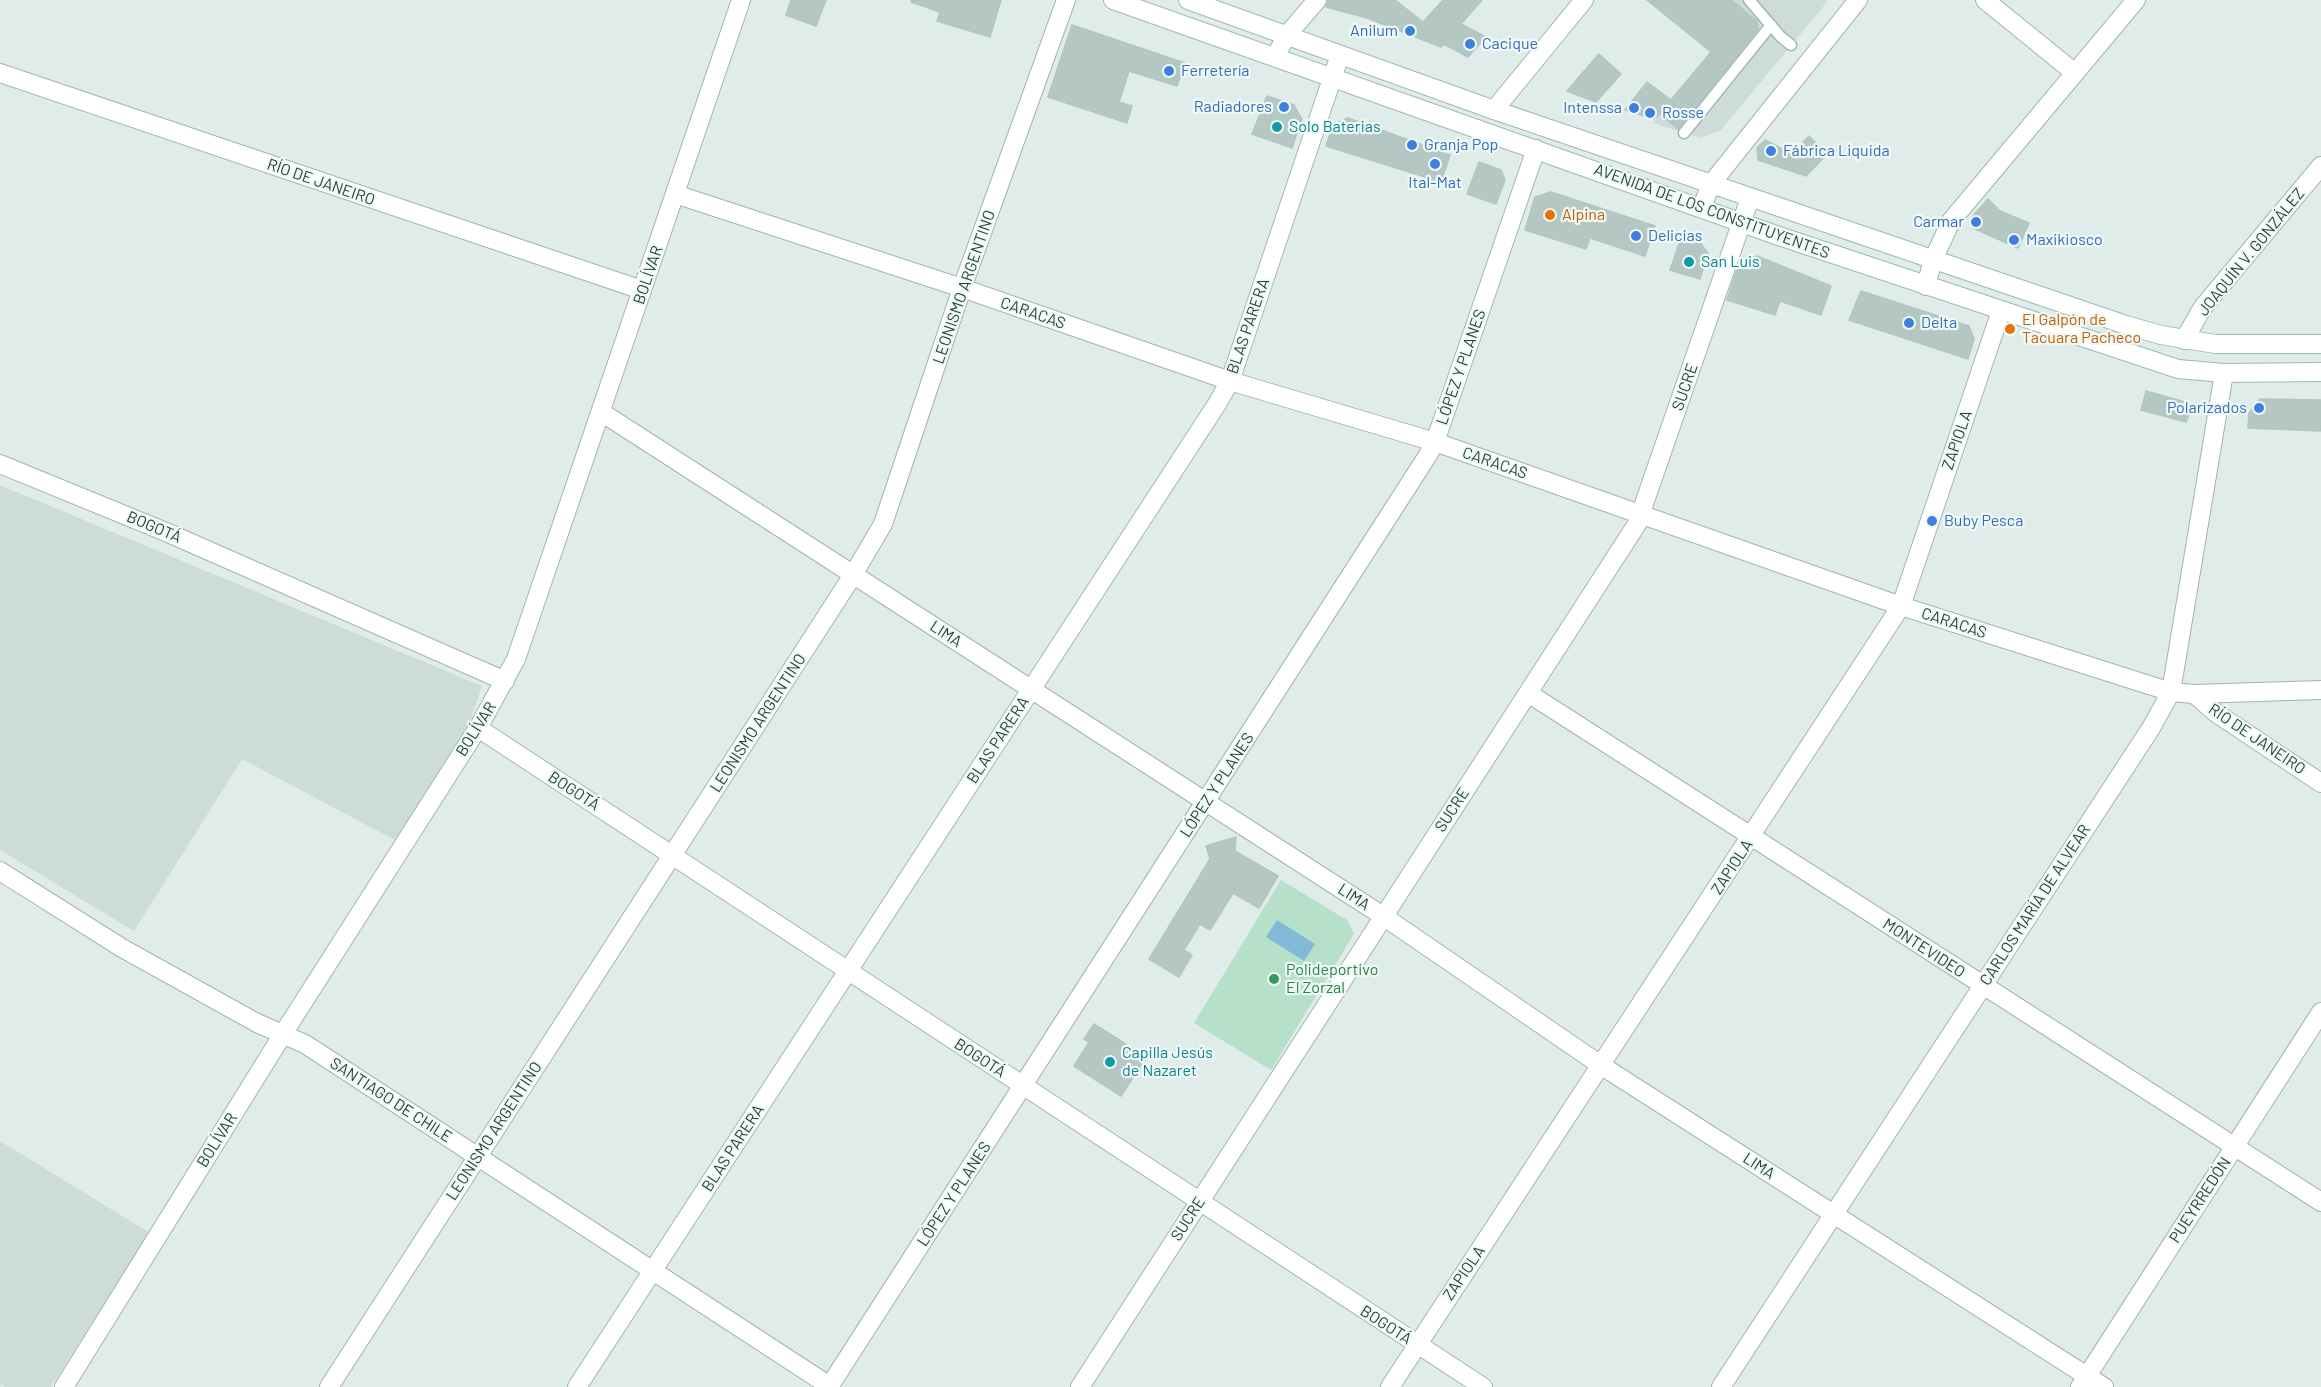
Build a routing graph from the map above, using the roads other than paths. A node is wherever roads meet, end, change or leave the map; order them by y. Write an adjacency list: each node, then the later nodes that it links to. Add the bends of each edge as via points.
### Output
1 (741, 0): 24 (street, BOLÍVAR)
2 (1066, 0): 30 (street, LEONISMO ARGENTINO)
3 (1113, 0): 15 (street, AVENIDA DE LOS CONSTITUYENTES)
4 (1188, 0): 12 (street, AVENIDA DE LOS CONSTITUYENTES)
5 (1317, 0): 12 (street)
6 (1584, 0): 19 (street)
7 (1749, 0): 11 (lane)
8 (1858, 0): 23 (street)
9 (1985, 0): 17 (street)
10 (2136, 0): 17 (street)
11 (1771, 25): 13 (lane); 20 (lane)
12 (1287, 35): 14 (street, AVENIDA DE LOS CONSTITUYENTES); 15 (street)
13 (1791, 45)
14 (1340, 55): 18 (street, BLAS PARERA); 19 (street, AVENIDA DE LOS CONSTITUYENTES)
15 (1275, 57): 18 (street, AVENIDA DE LOS CONSTITUYENTES)
16 (0, 73): 31 (street, RÍO DE JANEIRO)
17 (2075, 73): 28 (street, via 1951,221)
18 (1332, 78): 21 (street, AVENIDA DE LOS CONSTITUYENTES); 37 (street, BLAS PARERA)
19 (1494, 110): 23 (street, AVENIDA DE LOS CONSTITUYENTES)
20 (1684, 133)
21 (1536, 149): 26 (street, AVENIDA DE LOS CONSTITUYENTES); 39 (street, LÓPEZ Y PLANES)
22 (2321, 166): 33 (street, JOAQUÍN V. GONZÁLEZ, via 2203,307)
23 (1711, 184): 25 (street, AVENIDA DE LOS CONSTITUYENTES); 26 (street)
24 (675, 194): 30 (street, CARACAS); 31 (street, BOLÍVAR)
25 (1750, 198): 27 (street, SUCRE); 28 (street, AVENIDA DE LOS CONSTITUYENTES)
26 (1702, 207): 27 (street, AVENIDA DE LOS CONSTITUYENTES)
27 (1742, 223): 29 (street, AVENIDA DE LOS CONSTITUYENTES); 41 (street, SUCRE)
28 (1933, 260): 29 (street); 33 (street, AVENIDA DE LOS CONSTITUYENTES, via 2126,325)
29 (1926, 286): 32 (street, AVENIDA DE LOS CONSTITUYENTES)
30 (962, 288): 37 (street, CARACAS); 42 (street, LEONISMO ARGENTINO, via 883,524)
31 (642, 290): 38 (street, BOLÍVAR)
32 (2001, 311): 36 (street, AVENIDA DE LOS CONSTITUYENTES, via 2178,369); 43 (street, ZAPIOLA)
33 (2184, 340): 34 (street, AVENIDA DE LOS CONSTITUYENTES, via 2215,344)
34 (2321, 344)
35 (2321, 372): 36 (street, AVENIDA DE LOS CONSTITUYENTES)
36 (2224, 373): 47 (street, CARLOS MARÍA DE ALVEAR)
37 (1230, 381): 39 (street, CARACAS); 45 (street, BLAS PARERA)
38 (601, 411): 42 (street, LIMA); 44 (street, BOLÍVAR, via 524,639)
39 (1435, 442): 41 (street, CARACAS); 52 (street, LÓPEZ Y PLANES)
40 (0, 464): 44 (street, BOGOTÁ, via 166,532)
41 (1642, 514): 43 (street, CARACAS); 48 (street, SUCRE)
42 (854, 575): 45 (street, LIMA); 54 (street, LEONISMO ARGENTINO)
43 (1901, 606): 47 (street, CARACAS); 53 (street, ZAPIOLA)
44 (505, 681): 50 (street, BOLÍVAR)
45 (1031, 689): 52 (street, LIMA); 57 (street, BLAS PARERA)
46 (2321, 690): 49 (street, CARACAS)
47 (2171, 692): 49 (street, CARACAS); 58 (street, CARLOS MARÍA DE ALVEAR)
48 (1528, 693): 53 (street, MONTEVIDEO); 56 (street, SUCRE)
49 (2194, 694): 51 (street, RÍO DE JANEIRO)
50 (478, 728): 54 (street, BOGOTÁ); 60 (street, BOLÍVAR)
51 (2321, 783)
52 (1206, 802): 56 (street, LIMA); 62 (street, LÓPEZ Y PLANES)
53 (1751, 836): 58 (street, MONTEVIDEO); 61 (street, ZAPIOLA)
54 (672, 856): 57 (street, BOGOTÁ); 64 (street, LEONISMO ARGENTINO)
55 (0, 871): 60 (street, SANTIAGO DE CHILE, via 122,948)
56 (1383, 916): 61 (street, LIMA); 65 (street, SUCRE)
57 (848, 971): 62 (street, BOGOTÁ); 68 (street, BLAS PARERA)
58 (1982, 985): 63 (street, MONTEVIDEO); 67 (street, CARLOS MARÍA DE ALVEAR)
59 (2321, 1012): 63 (street, PUEYRREDÓN)
60 (283, 1034): 64 (street, SANTIAGO DE CHILE, via 305,1044); 71 (street, BOLÍVAR)
61 (1602, 1066): 67 (street, LIMA); 69 (street, ZAPIOLA)
62 (1023, 1086): 65 (street, BOGOTÁ); 74 (street, LÓPEZ Y PLANES)
63 (2234, 1147): 66 (street, MONTEVIDEO); 70 (street, PUEYRREDÓN)
64 (478, 1157): 68 (street, SANTIAGO DE CHILE); 72 (street, LEONISMO ARGENTINO)
65 (1199, 1202): 69 (street, BOGOTÁ); 75 (street, SUCRE)
66 (2321, 1202)
67 (1834, 1213): 70 (street, LIMA); 78 (street, CARLOS MARÍA DE ALVEAR)
68 (653, 1271): 73 (street, BLAS PARERA); 74 (street, SANTIAGO DE CHILE)
69 (1417, 1344): 76 (street, ZAPIOLA); 77 (street, BOGOTÁ)
70 (2083, 1381): 79 (street, LIMA)
71 (64, 1387)
72 (329, 1387)
73 (577, 1387)
74 (830, 1387)
75 (1080, 1387)
76 (1390, 1387)
77 (1483, 1387)
78 (1721, 1387)
79 (2104, 1387)

